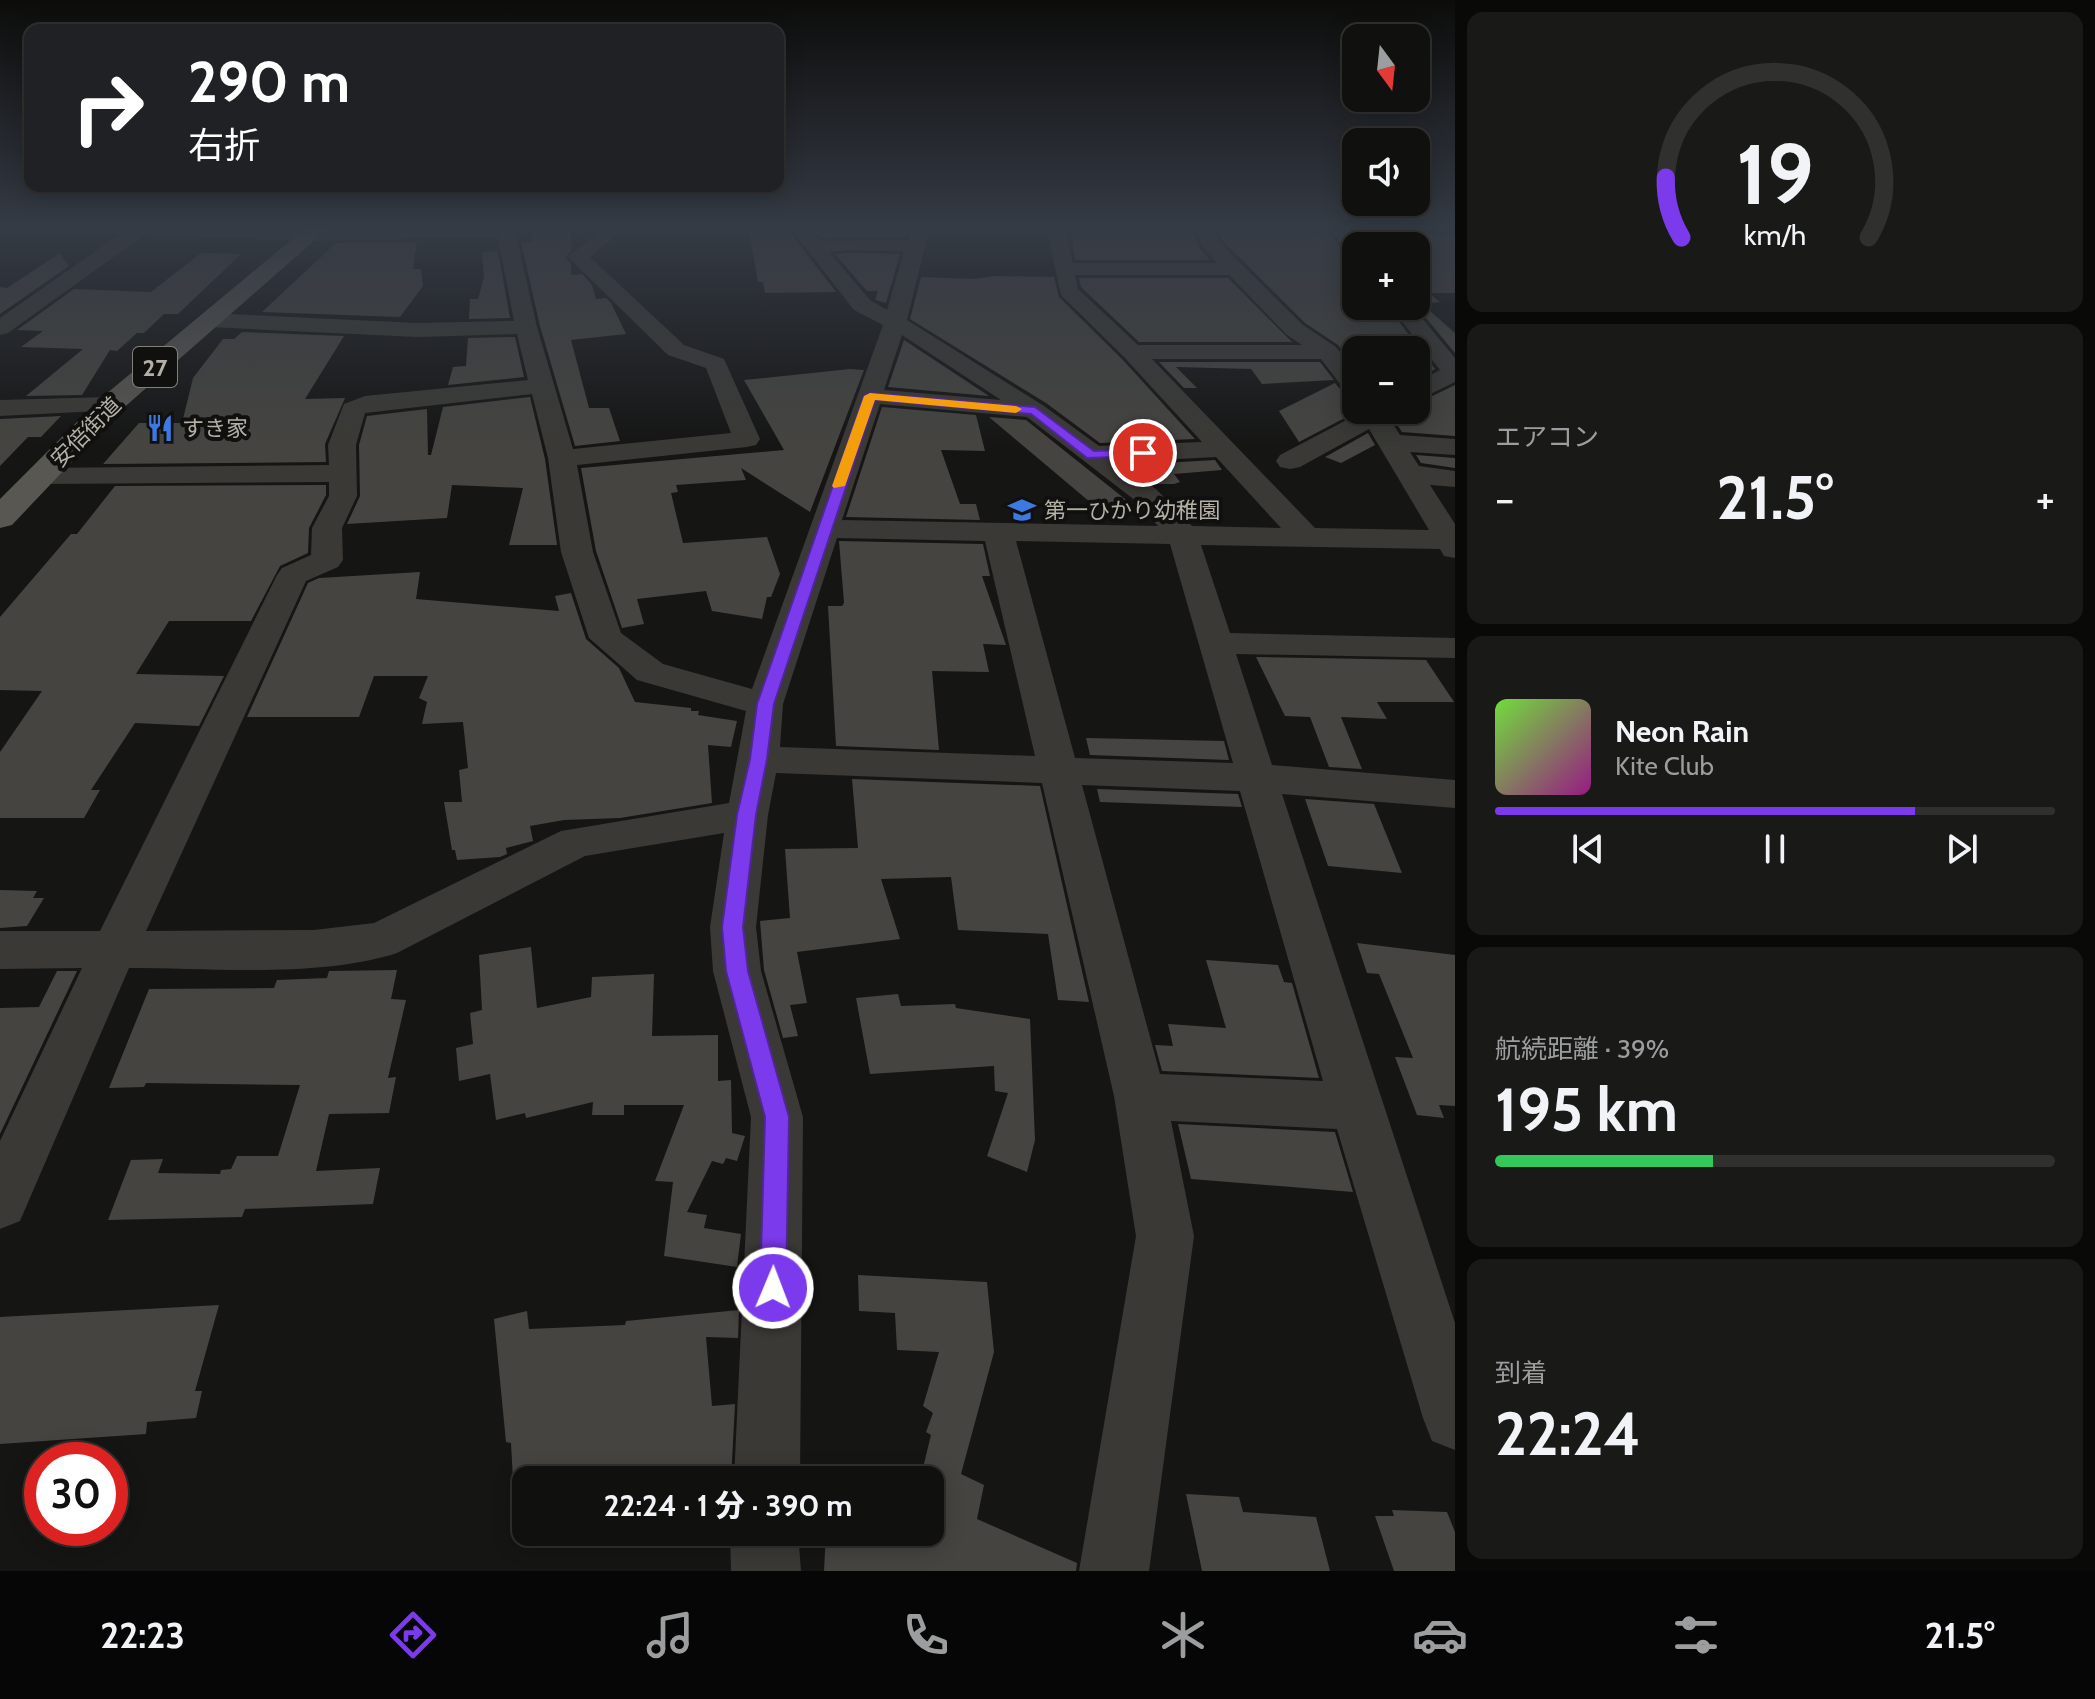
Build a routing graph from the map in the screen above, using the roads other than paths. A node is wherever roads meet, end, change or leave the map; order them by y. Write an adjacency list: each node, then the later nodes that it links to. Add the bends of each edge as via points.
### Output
1 (41, 299): 13 (street)
2 (234, 299): 9 (main road, 安倍街道 / 27)
3 (520, 299): 12 (street)
4 (623, 299): 30 (street, via 676,350 716,364 747,439)
5 (858, 299): 11 (street)
6 (901, 299): 11 (street)
7 (1077, 299): 14 (street)
8 (1265, 299): 15 (street, via 1295,330)
9 (210, 320): 12 (street, via 417,330); 21 (main road, 安倍街道 / 27)
10 (1412, 320): 17 (street)
11 (895, 322): 20 (street); 23 (street)
12 (526, 327): 18 (street)
13 (0, 328)
14 (1132, 352): 15 (street); 28 (street)
15 (1328, 352): 16 (street)
16 (1342, 370)
17 (1455, 373): 19 (street)
18 (542, 386): 30 (street); 32 (street, via 353,409 342,445)
19 (1430, 386)
20 (870, 396): 23 (street); 37 (street)
21 (110, 405): 22 (street); 34 (main road, 安倍街道 / 27)
22 (0, 408)
23 (1035, 411): 29 (street)
24 (1356, 424): 31 (street)
25 (1383, 424): 26 (street)
26 (1392, 443): 27 (street); 33 (street)
27 (1455, 447)
28 (1220, 449): 29 (street); 40 (street)
29 (1092, 455): 39 (street, via 1146,495)
30 (562, 458): 44 (street, via 577,552 606,638 650,672)
31 (1290, 461)
32 (343, 473): 34 (street); 51 (street, via 343,496 327,528 327,560 293,575)
33 (1411, 474): 35 (street); 41 (street)
34 (43, 476): 36 (main road, 安倍街道 / 27)
35 (1455, 479)
36 (0, 518)
37 (826, 529): 38 (street); 44 (street)
38 (998, 530): 39 (street); 46 (street)
39 (1183, 535): 40 (street); 42 (street)
40 (1306, 537): 41 (street)
41 (1453, 545)
42 (1216, 643): 43 (street); 47 (street)
43 (1455, 648)
44 (765, 704): 45 (street)
45 (759, 759): 46 (street); 49 (street)
46 (1058, 771): 47 (street); 52 (street)
47 (1258, 778): 48 (street); 53 (street)
48 (1455, 794)
49 (747, 815): 51 (street, via 576,842 381,940 314,949); 56 (street, via 733,927 737,971 777,1117)
50 (0, 950): 51 (street)
51 (114, 950): 54 (street)
52 (1140, 1096): 53 (street); 59 (street, via 1165,1236)
53 (1356, 1106): 55 (street)
54 (0, 1202)
55 (1454, 1413)
56 (767, 1466)
57 (765, 1546): 58 (street)
58 (766, 1571)
59 (1114, 1571)

